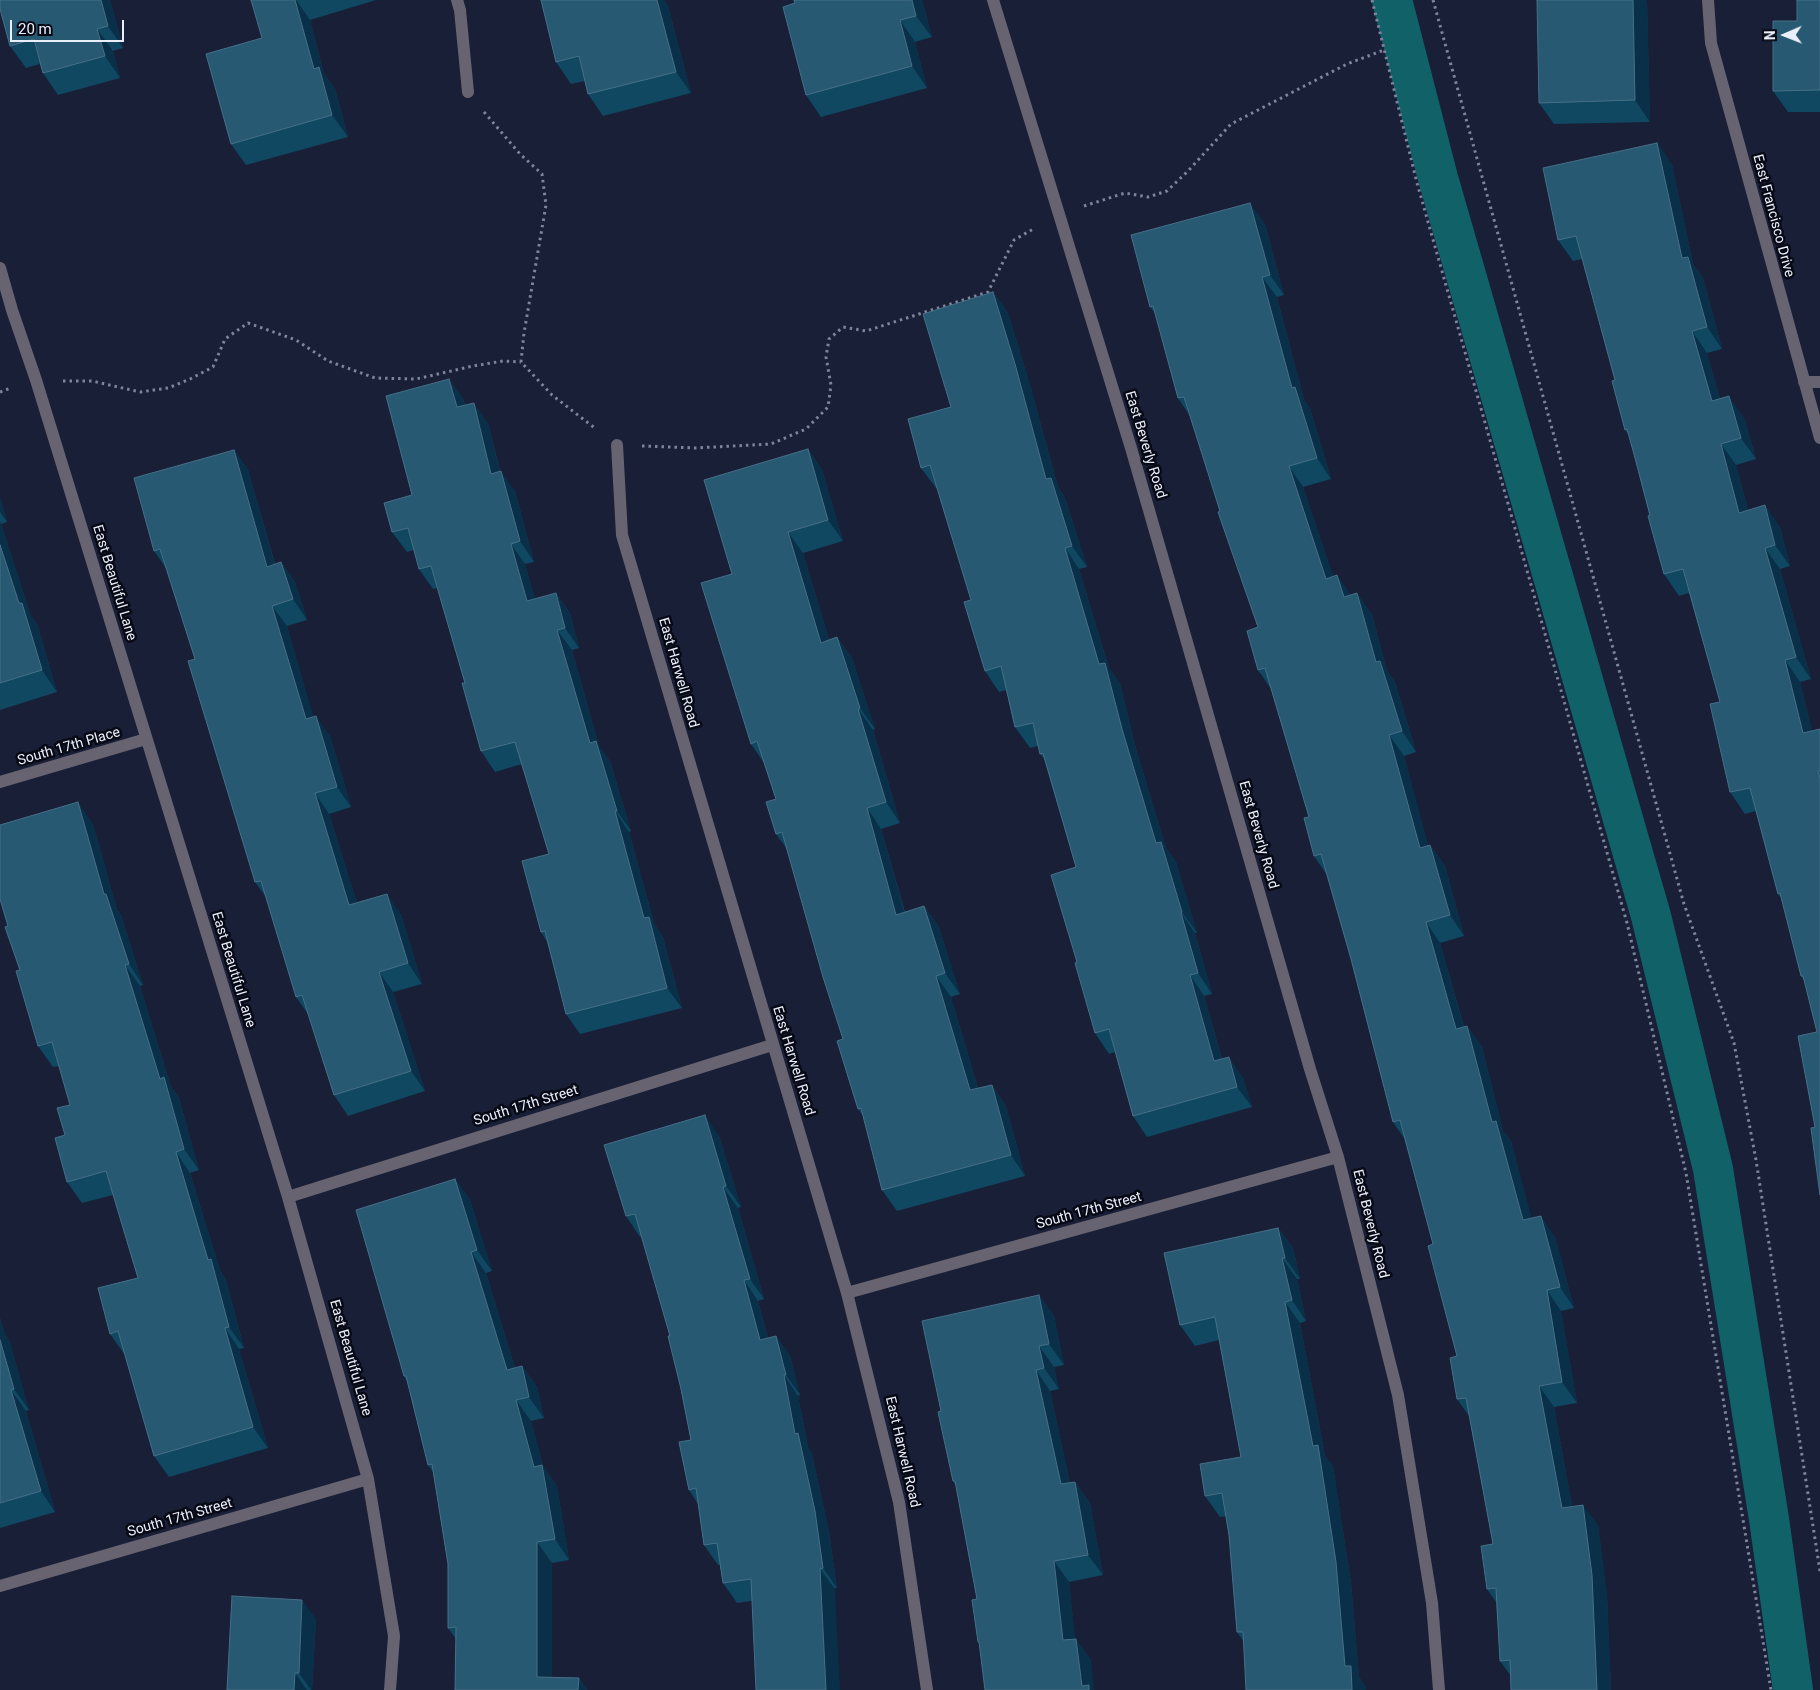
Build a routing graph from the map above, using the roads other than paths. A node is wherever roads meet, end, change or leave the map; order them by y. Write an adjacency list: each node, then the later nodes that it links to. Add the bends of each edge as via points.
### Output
1 (457, 0): 4 (street)
2 (993, 0): 13 (street, East Beverly Road, via 1131,448)
3 (1708, 0): 6 (street, East Francisco Drive, via 1710,43)
4 (468, 92)
5 (0, 268): 10 (street, East Beautiful Lane)
6 (1804, 382): 7 (street); 8 (street, East Francisco Drive)
7 (1820, 382)
8 (1820, 438)
9 (617, 445): 12 (street, East Harwell Road, via 622,535)
10 (146, 740): 11 (street, South 17th Place); 14 (street, East Beautiful Lane)
11 (0, 782)
12 (772, 1045): 14 (street, South 17th Street); 15 (street, East Harwell Road)
13 (1338, 1157): 15 (street, South 17th Street); 20 (street, East Beverly Road, via 1398,1395 1432,1603)
14 (288, 1197): 16 (street, East Beautiful Lane)
15 (848, 1293): 19 (street, East Harwell Road, via 899,1502)
16 (368, 1479): 17 (street, South 17th Street); 18 (street, East Beautiful Lane, via 394,1636)
17 (0, 1586)
18 (390, 1690)
19 (927, 1690)
20 (1439, 1690)

